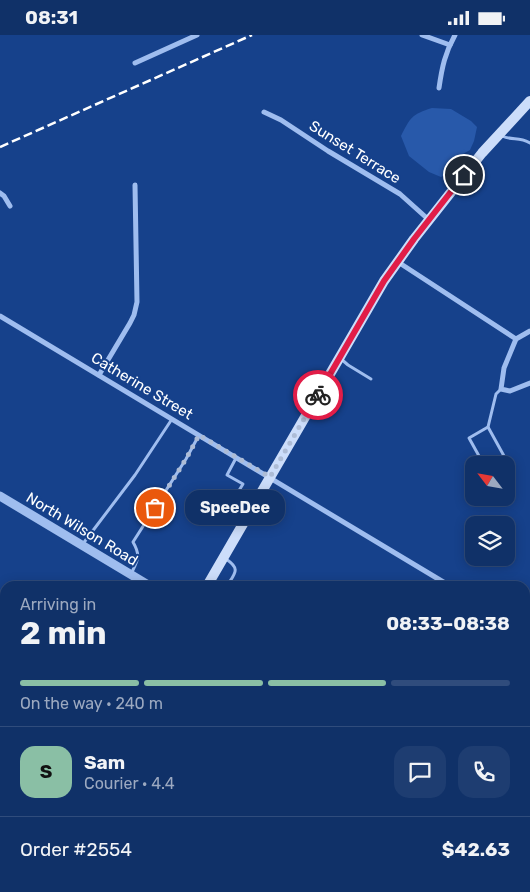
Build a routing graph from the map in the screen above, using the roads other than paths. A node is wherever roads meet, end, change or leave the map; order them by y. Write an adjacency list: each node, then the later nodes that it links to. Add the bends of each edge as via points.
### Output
1 (197, 35): 5 (street)
2 (422, 35): 4 (street)
3 (456, 35): 4 (street)
4 (450, 45): 6 (street, via 443,62)
5 (135, 63)
6 (439, 88)
7 (530, 101): 9 (main road)
8 (264, 112): 14 (street, Sunset Terrace, via 400,194)
9 (499, 135): 10 (lane); 14 (main road)
10 (530, 143)
11 (135, 185): 20 (street, via 137,302 130,323)
12 (0, 193): 13 (street)
13 (10, 206)
14 (429, 220): 15 (main road)
15 (398, 262): 18 (street); 19 (main road)
16 (0, 316): 20 (street, Catherine Street)
17 (530, 331): 18 (street)
18 (516, 339): 23 (street, via 504,368)
19 (340, 358): 21 (lane); 30 (main road)
20 (99, 375): 24 (street, Catherine Street)
21 (371, 379)
22 (530, 383): 23 (street, via 510,391)
23 (501, 389): 25 (lane, via 496,393)
24 (172, 419): 26 (street, Catherine Street); 33 (lane)
25 (488, 427): 27 (lane, via 469,438); 28 (lane)
26 (199, 435): 29 (street, Catherine Street); 35 (lane, via 133,542 138,560)
27 (479, 456)
28 (504, 456)
29 (236, 457): 30 (street, Catherine Street); 32 (lane, via 227,475 243,484 235,497)
30 (270, 477): 32 (main road); 39 (street, Catherine Street)
31 (0, 496): 33 (street, North Wilson Road)
32 (253, 507): 34 (main road)
33 (82, 545): 35 (street, North Wilson Road)
34 (224, 557): 37 (main road); 38 (lane, via 236,568)
35 (130, 574): 36 (street, North Wilson Road)
36 (142, 581)
37 (210, 581)
38 (230, 581)
39 (442, 581)

